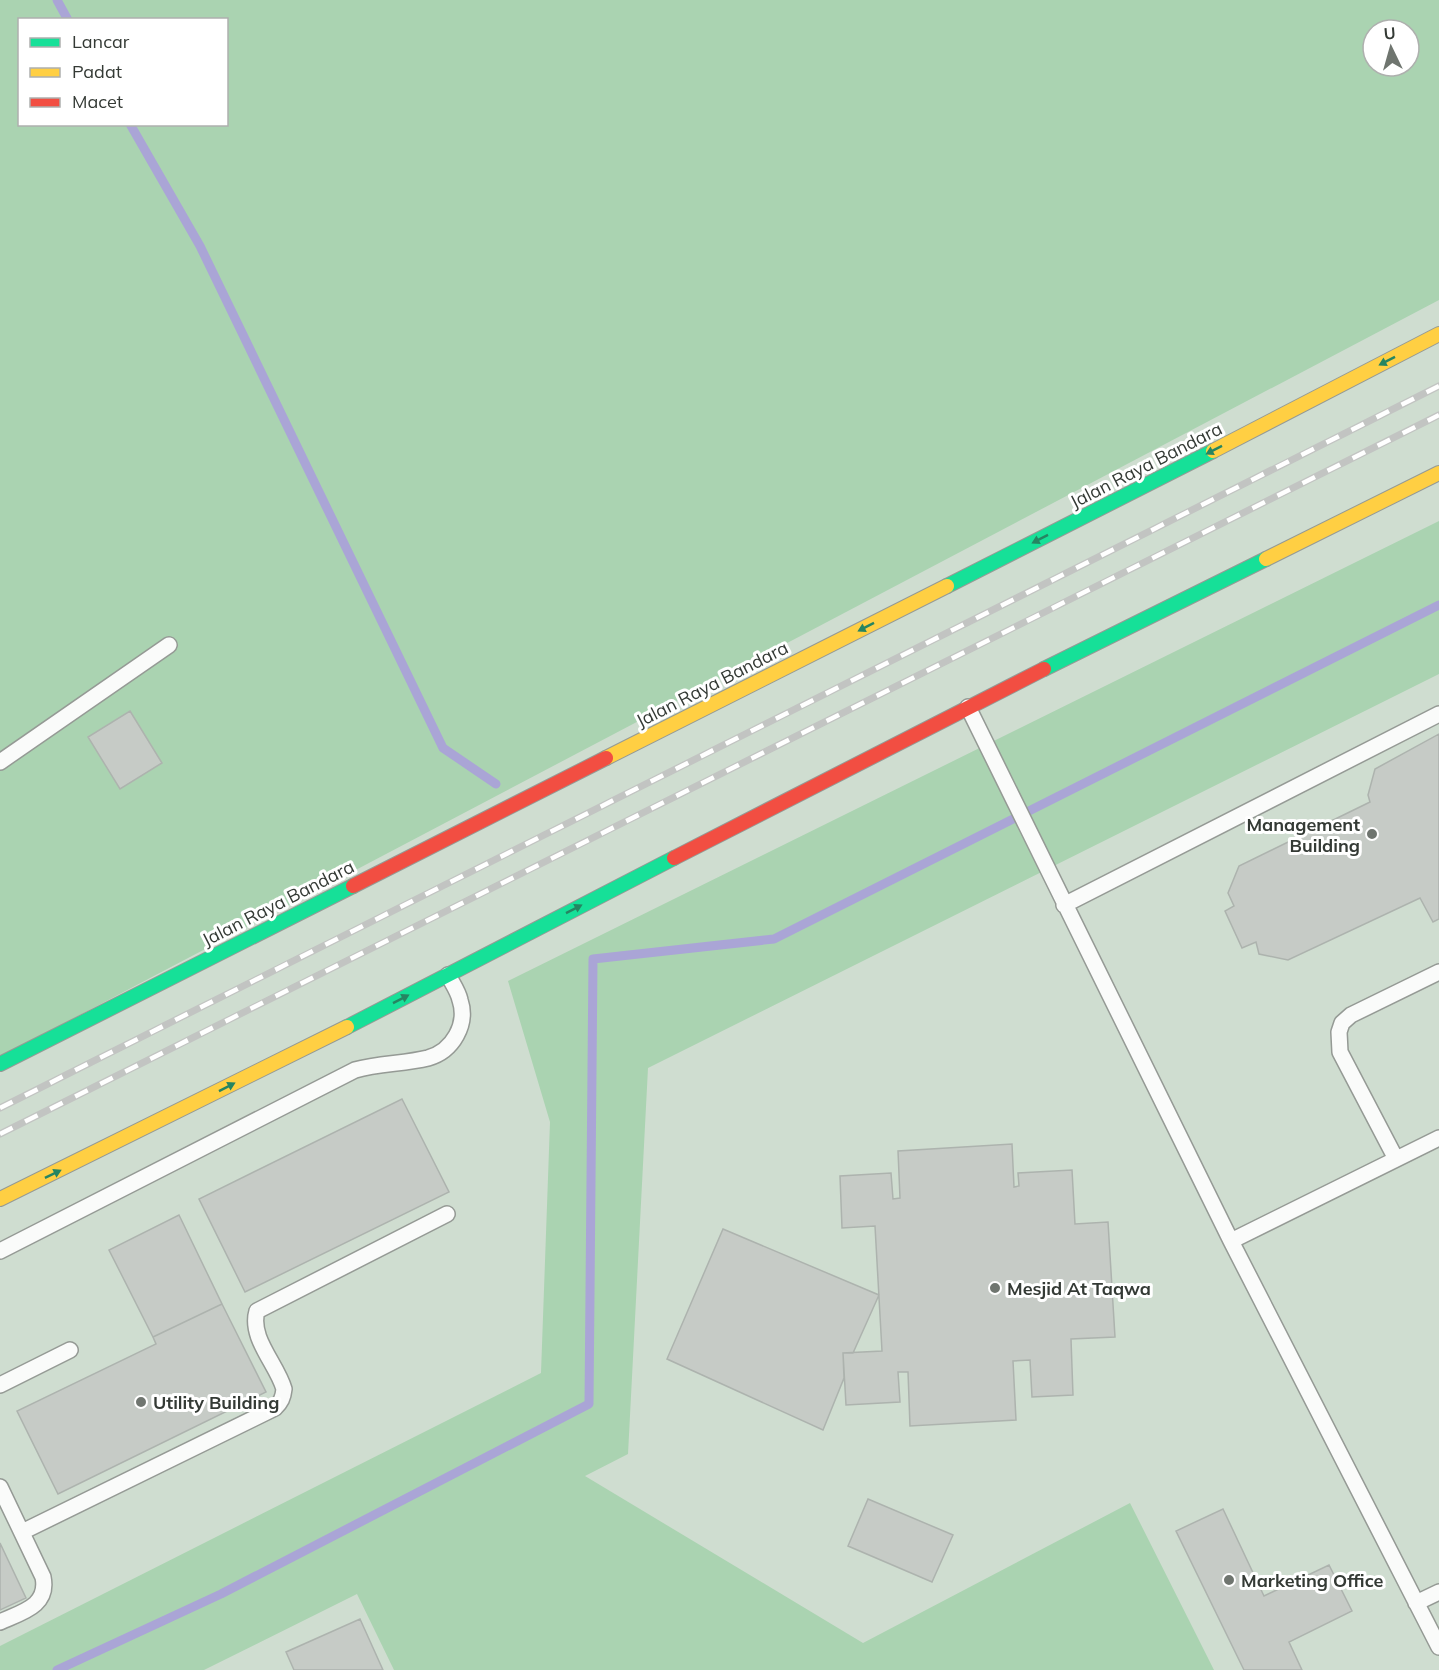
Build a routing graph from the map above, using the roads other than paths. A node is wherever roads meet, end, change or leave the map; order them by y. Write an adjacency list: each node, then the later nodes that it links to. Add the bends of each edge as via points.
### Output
1 (1439, 334): 10 (street, Jalan Raya Bandara, one-way to 10)
2 (1439, 473): 4 (street)
3 (169, 645): 6 (lane)
4 (968, 707): 7 (lane); 9 (street, one-way to 4)
5 (1439, 714): 7 (lane)
6 (0, 762)
7 (1064, 904): 15 (lane)
8 (1439, 972): 12 (lane, via 1351,1015 1339,1032 1340,1052)
9 (448, 975): 13 (street, one-way to 9); 16 (lane, via 460,998 462,1016 457,1034 441,1052 428,1058 355,1070)
10 (0, 1064)
11 (1439, 1138): 12 (lane)
12 (1396, 1159): 15 (lane)
13 (0, 1199)
14 (447, 1214): 20 (lane, via 257,1311 256,1330 284,1389 275,1408)
15 (1231, 1241): 22 (lane)
16 (0, 1251)
17 (70, 1350): 18 (lane)
18 (0, 1385)
19 (0, 1487): 20 (lane)
20 (22, 1532): 23 (lane, via 44,1576 44,1594 32,1606)
21 (1439, 1592): 22 (lane)
22 (1416, 1603): 24 (lane)
23 (0, 1622)
24 (1439, 1647)

